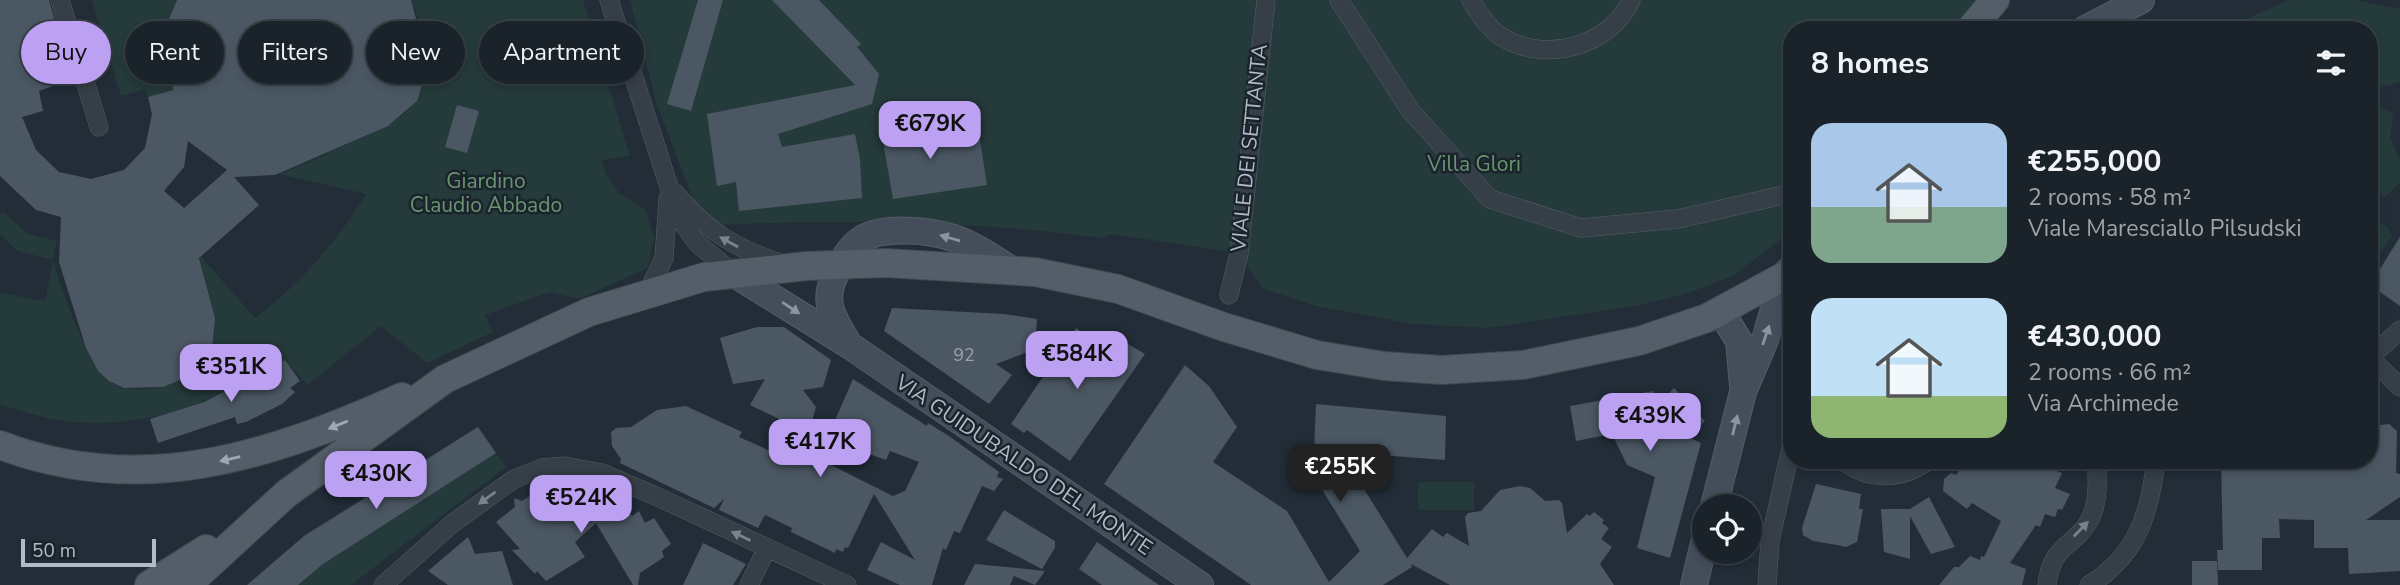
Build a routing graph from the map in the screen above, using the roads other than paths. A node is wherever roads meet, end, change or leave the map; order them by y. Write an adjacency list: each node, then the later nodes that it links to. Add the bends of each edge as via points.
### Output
1 (60, 0): 11 (street)
2 (609, 0): 12 (street)
3 (1266, 0): 20 (street, VIALE DEI SETTANTA, via 1239,253)
4 (1339, 0): 13 (street, via 1410,110 1490,199 1581,228 1678,219)
5 (1471, 0): 6 (street, via 1500,37 1529,48 1569,48 1597,38 1623,18)
6 (1631, 0)
7 (1995, 0): 9 (main road)
8 (2141, 0): 10 (street)
9 (1978, 21)
10 (2101, 21)
11 (99, 127)
12 (669, 185): 15 (street, one-way to 12, via 718,236); 17 (street, via 689,234); 19 (street, via 664,258)
13 (1783, 195)
14 (841, 264): 15 (main road); 21 (main road, via 926,263 1066,276 1317,355 1414,369 1467,370 1544,361 1639,341); 23 (street, VIA GUIDUBALDO DEL MONTE, via 827,301)
15 (792, 268): 17 (main road)
16 (1783, 272): 21 (main road)
17 (733, 273): 19 (main road); 23 (street, VIA GUIDUBALDO DEL MONTE, one-way to 23)
18 (1783, 287): 28 (street, one-way to 18)
19 (648, 292): 26 (main road, via 567,321)
20 (1229, 295)
21 (1721, 312): 28 (street, via 1739,341)
22 (2400, 330): 24 (street)
23 (849, 345): 43 (street, VIA GUIDUBALDO DEL MONTE)
24 (2378, 351)
25 (2378, 366): 27 (street)
26 (445, 379): 29 (main road, one-way to 29, via 295,441 225,461 179,468 123,471 68,465); 38 (main road, via 286,494)
27 (2400, 387)
28 (1743, 392): 35 (street, one-way to 28)
29 (0, 445)
30 (1786, 469): 45 (street, via 1770,541)
31 (1856, 469): 32 (street, via 1885,476)
32 (1916, 469)
33 (2096, 469): 46 (street, one-way to 33, via 2055,556 2091,517)
34 (2155, 469): 47 (street, via 2150,507 2137,538 2118,564)
35 (1717, 494)
36 (767, 548): 40 (street, one-way to 40, via 601,473 573,467 541,468 520,475 478,504); 41 (street); 42 (street)
37 (1699, 564): 44 (street)
38 (183, 577): 39 (main road)
39 (149, 585)
40 (383, 585)
41 (749, 585)
42 (847, 585)
43 (1200, 585)
44 (1694, 585)
45 (1767, 585)
46 (2047, 585)
47 (2089, 585)

